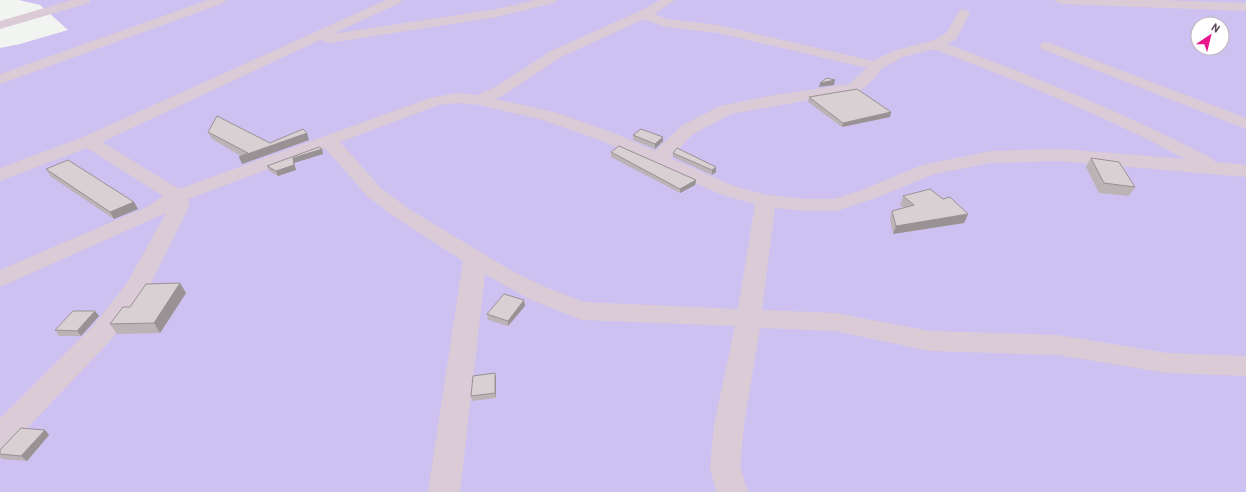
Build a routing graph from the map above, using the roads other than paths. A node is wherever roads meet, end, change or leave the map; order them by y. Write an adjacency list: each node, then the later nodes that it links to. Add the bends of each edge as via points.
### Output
1 (84, 0): 10 (street)
2 (220, 0): 15 (street)
3 (396, 0): 11 (street)
4 (550, 0): 11 (street, via 497,13)
5 (669, 0): 8 (street)
6 (1060, 0): 7 (street)
7 (1246, 7)
8 (646, 13): 14 (street, via 651,18 665,23 718,29); 16 (street, via 556,54 501,90)
9 (964, 13): 12 (street, via 951,36)
10 (0, 25)
11 (298, 44): 18 (street)
12 (936, 45): 14 (street, via 898,54); 21 (street, via 1056,91 1165,140)
13 (1048, 46): 17 (street)
14 (875, 66): 20 (street, via 872,73 854,88 726,110 687,130)
15 (0, 80)
16 (480, 100): 19 (street, via 456,98 436,102); 20 (street, via 548,116 608,137)
17 (1246, 124)
18 (89, 141): 23 (street); 24 (street)
19 (329, 141): 24 (street); 26 (street, via 385,201)
20 (657, 160): 25 (street, via 728,191)
21 (1214, 167): 22 (street); 25 (street, via 1061,155 991,157 929,169 836,205)
22 (1246, 171)
23 (0, 175)
24 (177, 196): 27 (street, via 156,210); 30 (street, via 179,207 137,287 102,334)
25 (766, 201): 28 (street)
26 (474, 259): 28 (street, via 537,293 582,311); 31 (street)
27 (0, 279)
28 (749, 317): 29 (street, via 835,322 930,341 1058,345 1167,363); 32 (street, via 729,425 725,467)
29 (1246, 366)
30 (0, 437)
31 (444, 492)
32 (732, 492)

